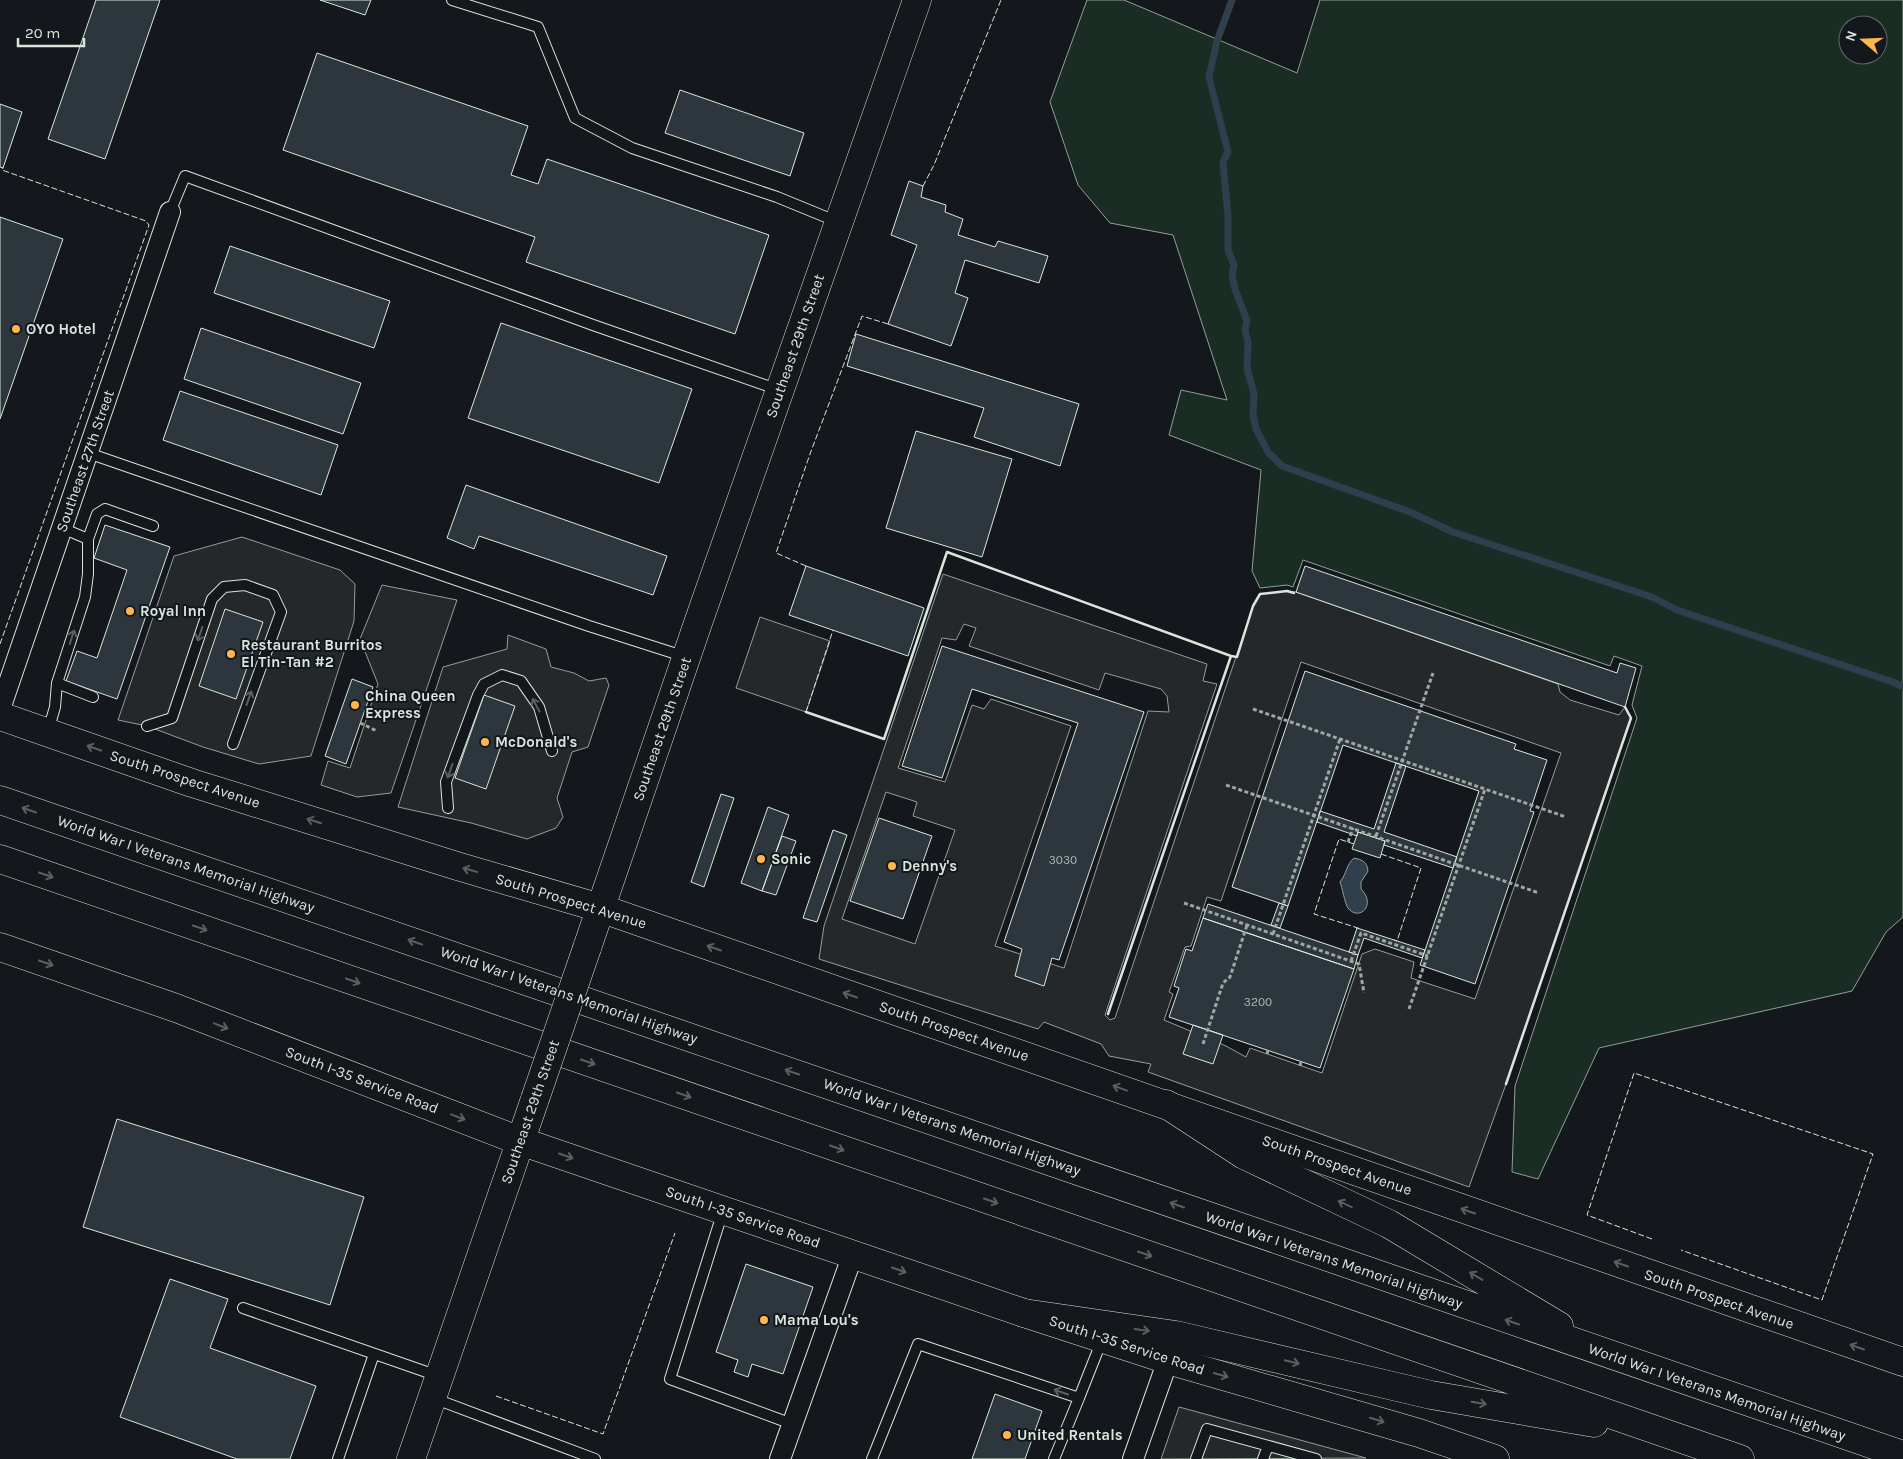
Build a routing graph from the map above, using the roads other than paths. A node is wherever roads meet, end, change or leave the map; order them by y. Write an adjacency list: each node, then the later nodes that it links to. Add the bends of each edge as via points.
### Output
1 (452, 0): 4 (lane, via 538,27 575,118 632,148 777,197)
2 (918, 0): 4 (main road, Southeast 29th Street)
3 (170, 212): 5 (lane, via 185,176); 6 (street, Southeast 27th Street)
4 (839, 222): 5 (main road, Southeast 29th Street)
5 (780, 390): 10 (main road, Southeast 29th Street)
6 (88, 453): 8 (street, Southeast 27th Street); 10 (lane)
7 (153, 526): 9 (lane, via 105,509 97,514)
8 (62, 528): 9 (lane); 13 (street, Southeast 27th Street)
9 (88, 538): 11 (lane, one-way to 9, via 85,597)
10 (687, 657): 22 (main road, Southeast 29th Street)
11 (57, 683): 12 (lane); 16 (lane, via 55,707)
12 (93, 697)
13 (0, 709)
14 (0, 716): 16 (main road, South Prospect Avenue)
15 (147, 726): 17 (lane, one-way to 15, via 281,612 273,595 245,585 224,587 212,599 172,718)
16 (47, 732): 22 (main road, South Prospect Avenue, one-way to 16, via 220,792)
17 (233, 744)
18 (552, 751): 20 (lane, one-way to 20, via 539,708 522,681 502,675 484,684 446,782)
19 (0, 800): 32 (main road, World War I Veterans Memorial Highway, one-way to 19)
20 (448, 808)
21 (0, 859): 38 (main road, one-way to 38)
22 (600, 908): 24 (main road, South Prospect Avenue, one-way to 22); 25 (main road, Southeast 29th Street, bridge)
23 (0, 947): 25 (main road, South I-35 Service Road, one-way to 25, via 176,1008)
24 (1166, 1104): 32 (main road, one-way to 24, via 1390,1224 1244,1155); 34 (main road, South Prospect Avenue, one-way to 24)
25 (520, 1140): 26 (main road, South I-35 Service Road, one-way to 26); 35 (main road, Southeast 29th Street)
26 (723, 1210): 27 (main road, South I-35 Service Road); 37 (lane, via 670,1379)
27 (853, 1254): 29 (main road, South I-35 Service Road, one-way to 29); 37 (street)
28 (243, 1308): 31 (lane)
29 (1024, 1313): 30 (main road, South I-35 Service Road); 38 (main road, one-way to 38, via 1176,1335 1431,1395)
30 (1103, 1339): 33 (main road, South I-35 Service Road); 36 (lane)
31 (374, 1354): 35 (lane); 41 (lane)
32 (1608, 1355): 40 (main road, World War I Veterans Memorial Highway)
33 (1168, 1360): 47 (street); 51 (main road, South I-35 Service Road, one-way to 51)
34 (1903, 1362)
35 (435, 1387): 42 (main road, Southeast 29th Street); 43 (lane)
36 (1079, 1398): 45 (lane, one-way to 45, via 918,1344); 46 (lane)
37 (792, 1424): 44 (street)
38 (1677, 1437): 52 (main road)
39 (1268, 1446): 48 (lane, via 1206,1429); 49 (lane); 50 (lane)
40 (1903, 1455)
41 (338, 1459)
42 (411, 1459)
43 (595, 1459)
44 (780, 1459)
45 (872, 1459)
46 (1054, 1459)
47 (1133, 1459)
48 (1196, 1459)
49 (1263, 1459)
50 (1316, 1459)
51 (1495, 1459)
52 (1740, 1459)

